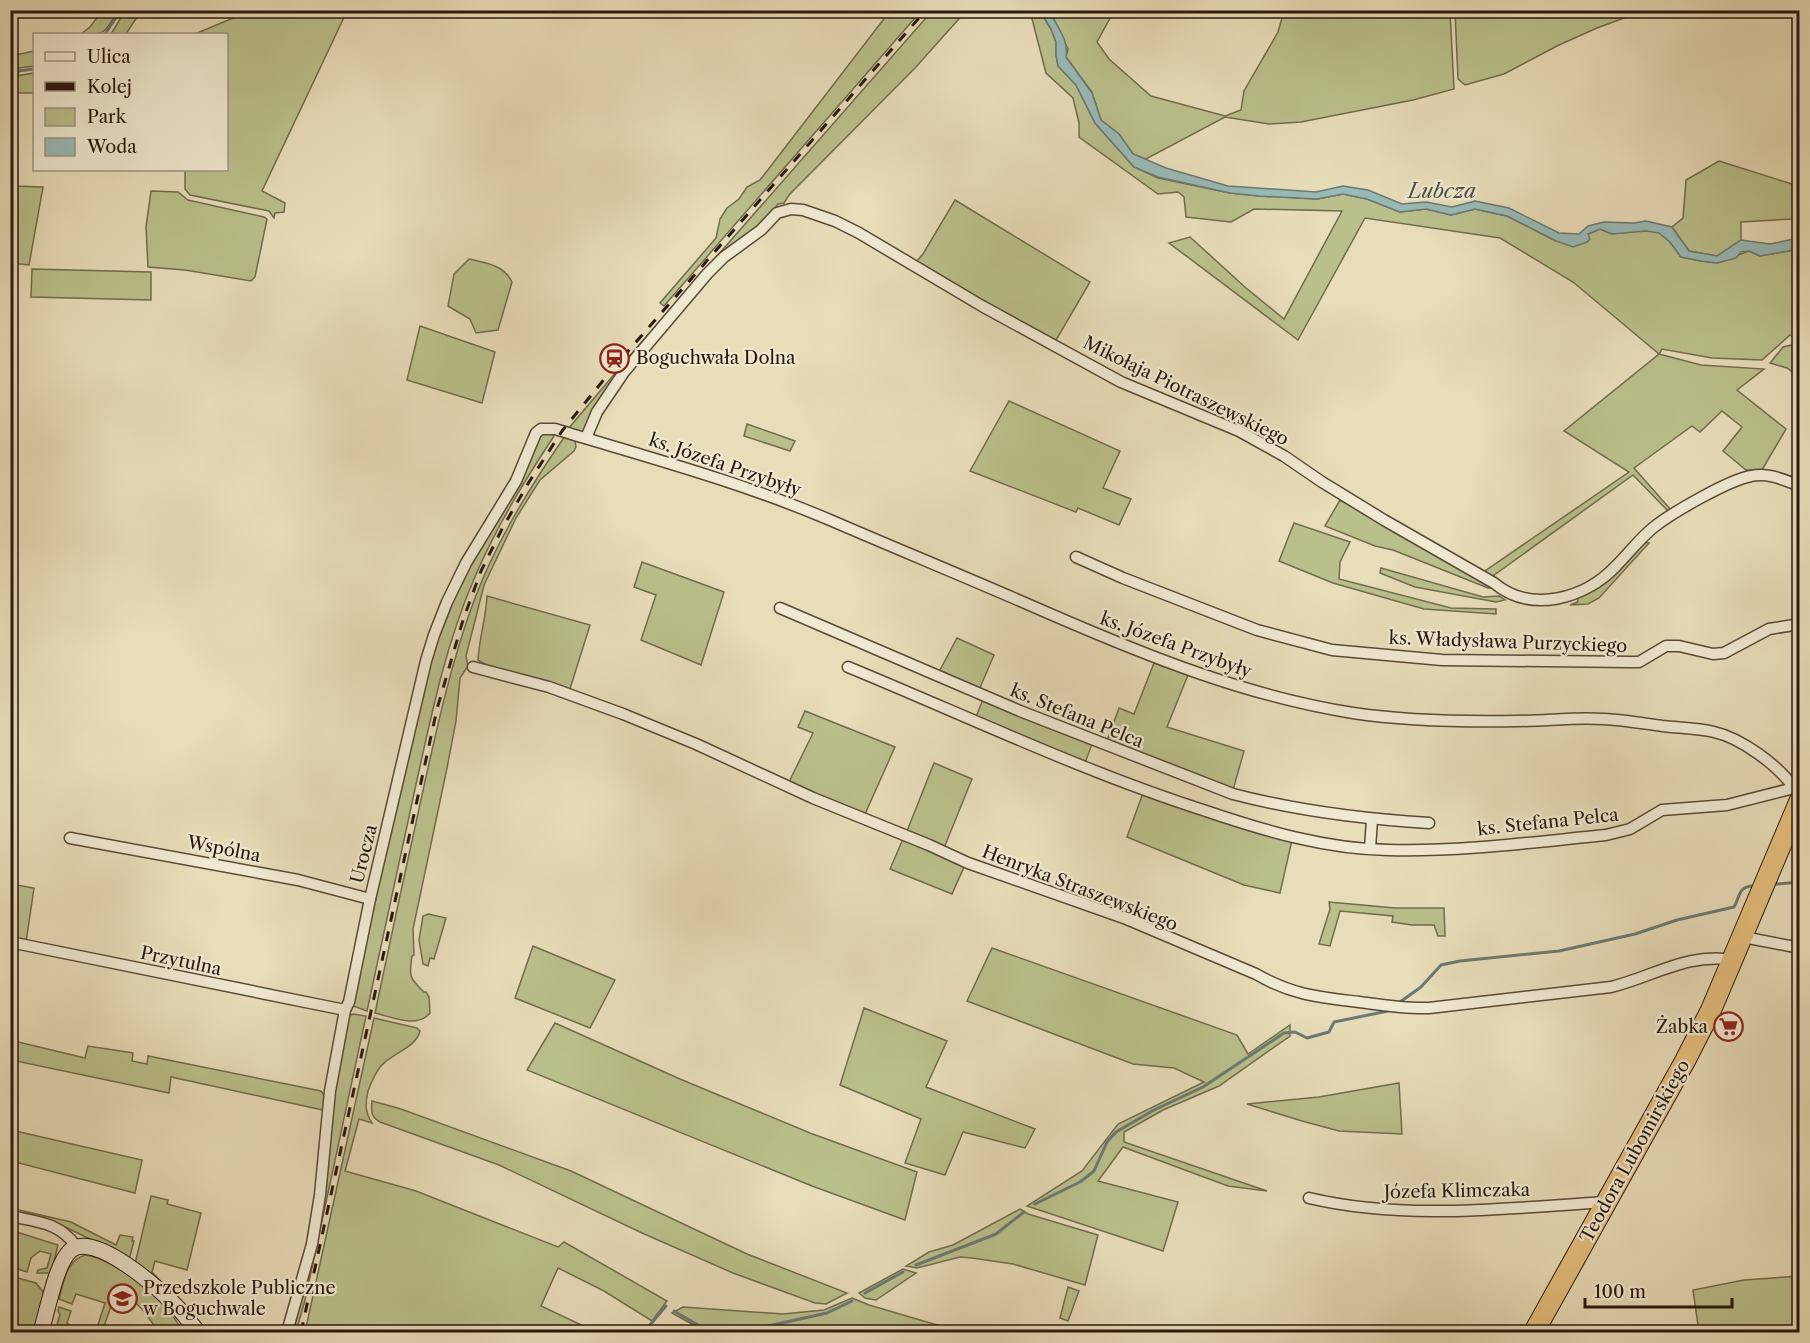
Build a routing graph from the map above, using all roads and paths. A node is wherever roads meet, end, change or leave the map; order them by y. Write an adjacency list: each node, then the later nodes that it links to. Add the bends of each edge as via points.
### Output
1 (562, 431): 2 (street, ks. Józefa Przybyły); 14 (street, Urocza, via 548,427 536,433 516,481 447,602 426,661)
2 (586, 438): 3 (street, Mikołaja Piotraszewskiego, via 597,412 624,372 707,274 777,213 791,209 821,216 859,233 1121,382 1239,431 1520,598 1560,598 1593,585 1653,528 1738,480 1768,475); 9 (street, ks. Józefa Przybyły, via 758,492 1120,645 1235,686 1312,705 1391,717 1486,721 1600,719 1715,732 1762,757)
3 (1800, 486)
4 (1076, 557): 6 (street, ks. Władysława Purzyckiego, via 1257,630 1332,650 1442,660 1640,662 1666,646 1724,653 1763,632)
5 (780, 608): 10 (street, ks. Stefana Pelca, via 1020,711 1233,794 1307,811)
6 (1800, 624)
7 (473, 667): 18 (street, Henryka Straszewskiego, via 549,687 623,714 968,863 1124,918 1305,995 1400,1008 1429,1008 1611,987 1691,960)
8 (848, 667): 13 (street, ks. Stefana Pelca, via 1169,799 1284,835)
9 (1798, 793): 13 (street, ks. Stefana Pelca, via 1727,805 1662,810 1630,829 1606,835 1439,849); 15 (highway, Teodora Lubomirskiego)
10 (1372, 820): 11 (street, ks. Stefana Pelca); 13 (street)
11 (1429, 823)
12 (70, 838): 14 (street, Wspólna, via 298,880)
13 (1370, 848)
14 (370, 899): 19 (street, Urocza)
15 (1743, 937): 17 (street); 18 (highway, Teodora Lubomirskiego)
16 (10, 942): 19 (street, Przytulna)
17 (1800, 948)
18 (1733, 960): 21 (highway, Teodora Lubomirskiego, via 1685,1061)
19 (345, 1010): 26 (street, Urocza, via 330,1091 312,1244)
20 (1309, 1198): 21 (street, Józefa Klimczaka, via 1364,1208 1440,1211)
21 (1606, 1202): 27 (highway, Teodora Lubomirskiego)
22 (10, 1216): 23 (street, via 55,1227)
23 (76, 1246): 24 (street, via 60,1268); 25 (street, via 95,1247 129,1267 178,1308)
24 (41, 1332)
25 (198, 1332)
26 (287, 1332)
27 (1534, 1332)

